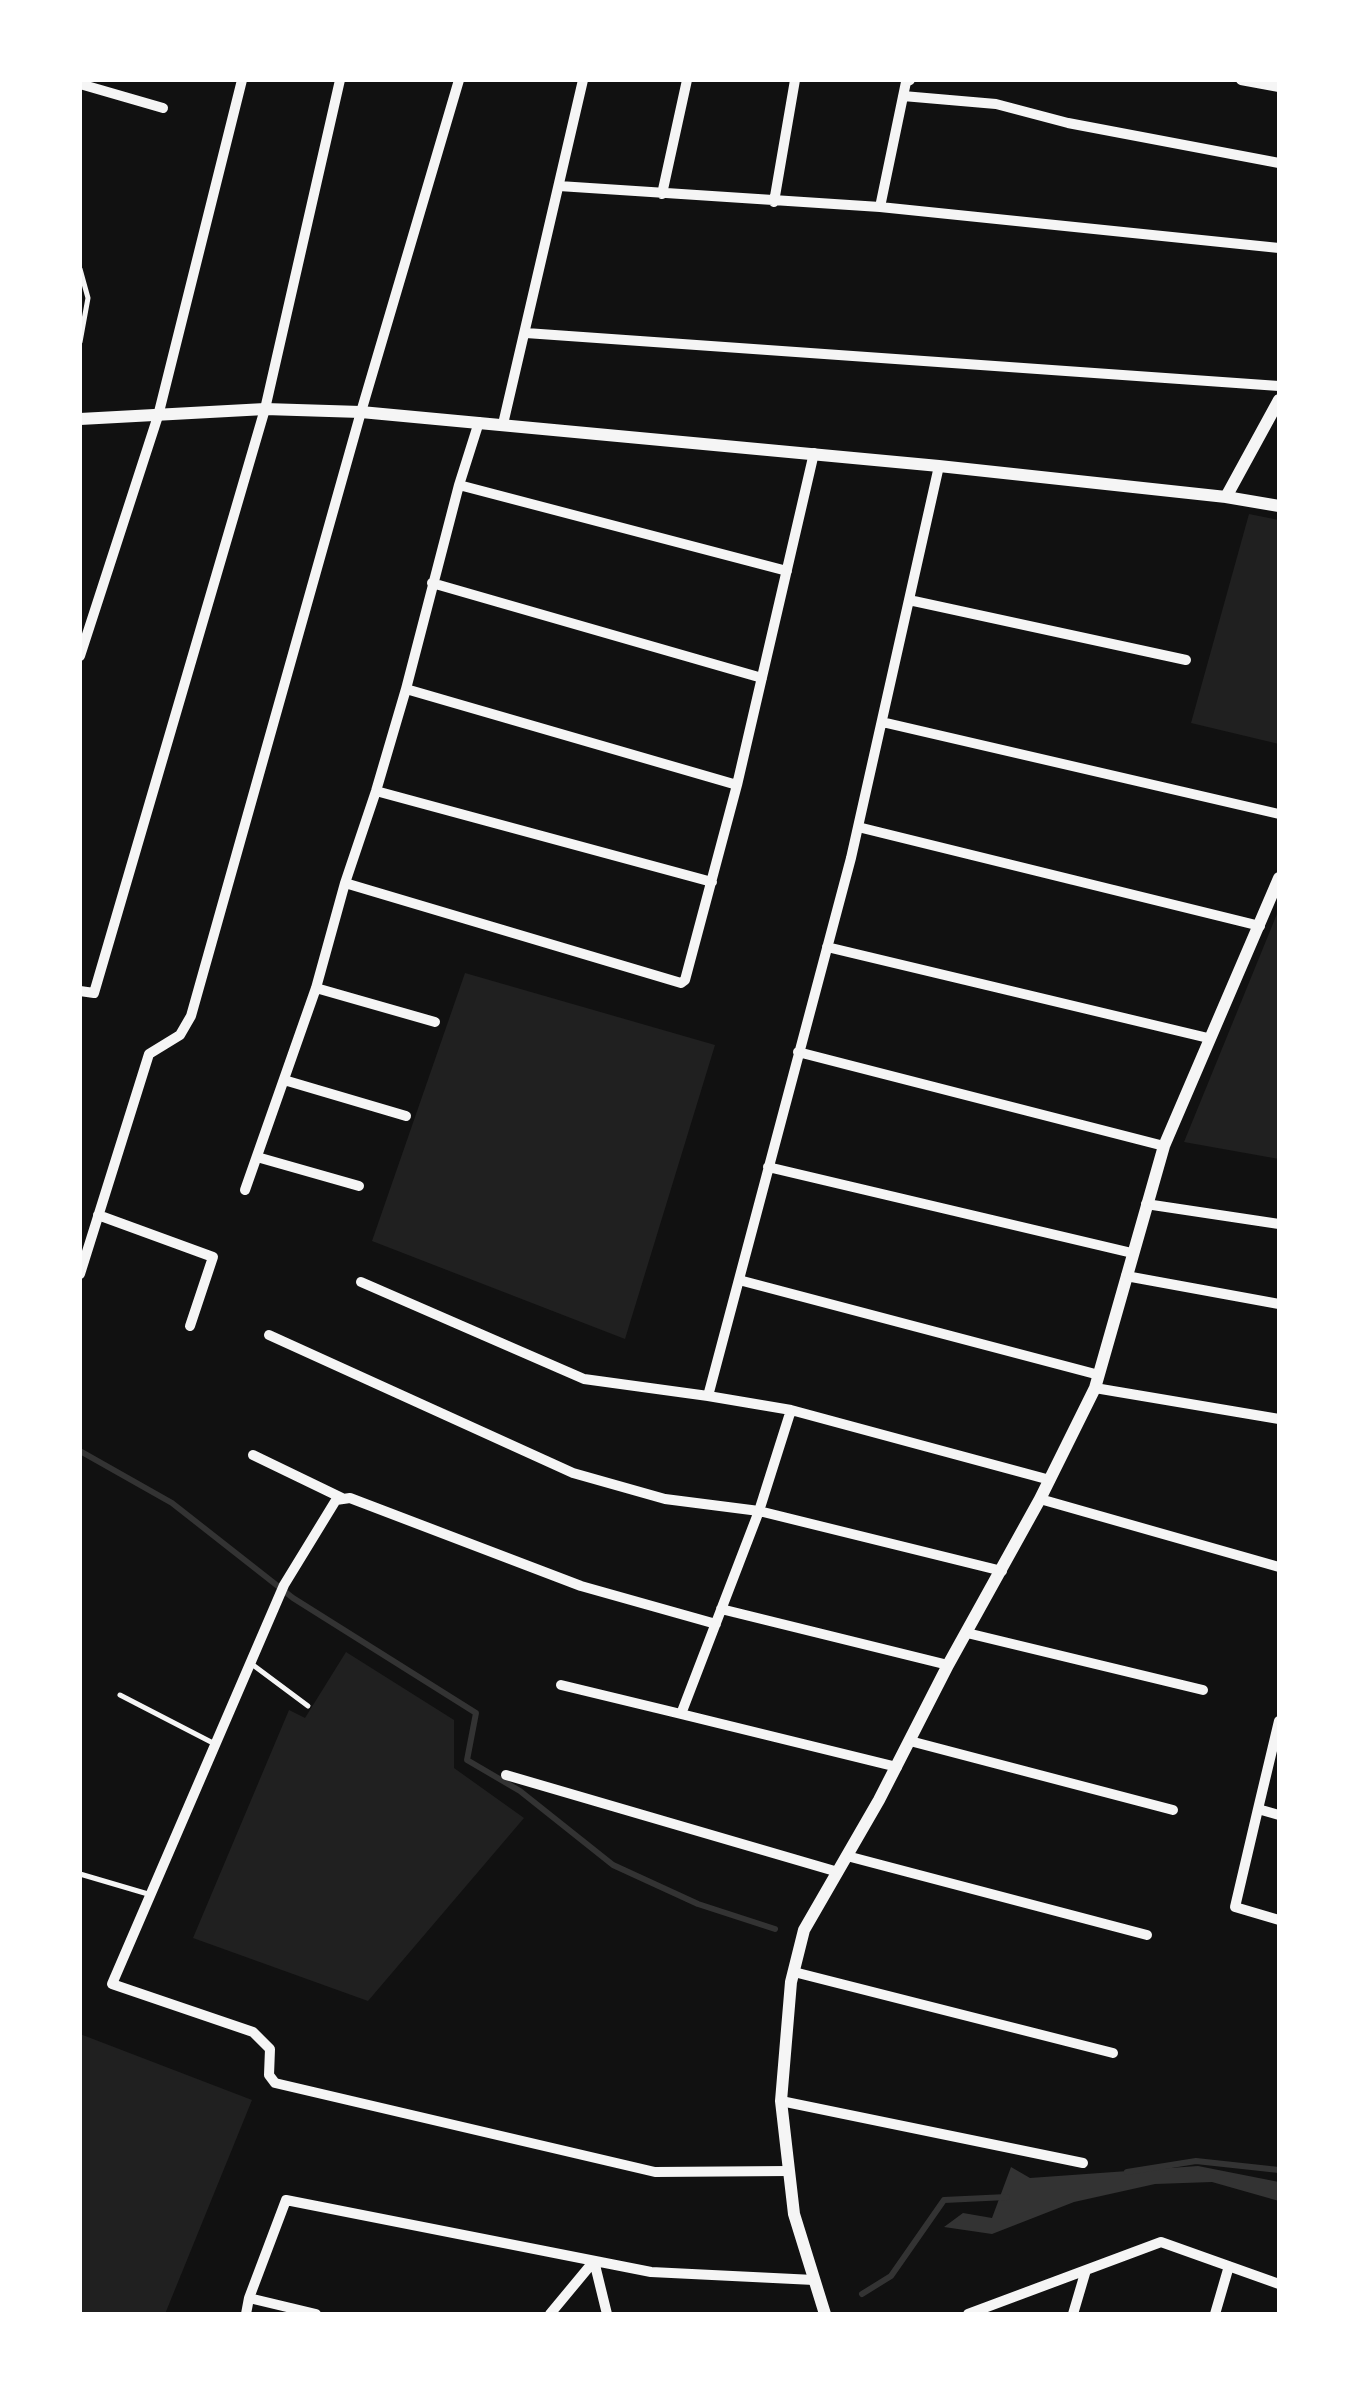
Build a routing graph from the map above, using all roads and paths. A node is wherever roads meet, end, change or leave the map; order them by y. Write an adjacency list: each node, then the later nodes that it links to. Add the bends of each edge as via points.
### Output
1 (242, 80): 27 (street)
2 (340, 80): 25 (street)
3 (460, 80): 26 (street)
4 (583, 80): 15 (street)
5 (687, 80): 16 (street)
6 (795, 80): 17 (street)
7 (1240, 80): 11 (street)
8 (904, 81): 12 (street)
9 (80, 84): 10 (street)
10 (100, 85): 13 (street)
11 (1279, 87)
12 (903, 96): 14 (street, via 996,104); 18 (street)
13 (163, 108)
14 (1279, 163)
15 (559, 186): 16 (street); 21 (street)
16 (662, 194): 17 (street)
17 (774, 202): 18 (street)
18 (880, 208): 19 (street)
19 (1279, 248)
20 (80, 269): 22 (lane, via 88,298)
21 (526, 332): 23 (street); 30 (street)
22 (80, 342)
23 (1279, 386)
24 (1279, 400): 34 (street)
25 (265, 409): 26 (street); 27 (street); 54 (street, via 94,993)
26 (360, 412): 29 (street); 66 (street, via 191,1016 180,1034 149,1054)
27 (158, 416): 28 (street); 39 (street)
28 (80, 419)
29 (478, 422): 30 (street); 33 (street)
30 (503, 424): 31 (street)
31 (814, 454): 32 (street); 36 (street)
32 (939, 466): 34 (street); 38 (street)
33 (458, 484): 36 (street); 37 (street)
34 (1226, 497): 35 (street)
35 (1279, 506)
36 (787, 570): 41 (street)
37 (432, 583): 41 (street); 42 (street)
38 (910, 600): 40 (street); 43 (street)
39 (80, 656)
40 (1186, 660)
41 (762, 678): 44 (street)
42 (406, 689): 44 (street); 45 (street)
43 (882, 722): 46 (street); 47 (street)
44 (737, 785): 49 (street)
45 (376, 792): 49 (street); 50 (street)
46 (1279, 814)
47 (858, 827): 51 (street); 52 (street)
48 (1279, 878): 51 (street)
49 (712, 882): 50 (street, via 681,983)
50 (345, 883): 53 (street)
51 (1260, 926): 56 (street)
52 (827, 946): 56 (street); 57 (street)
53 (316, 988): 55 (street); 58 (street)
54 (80, 992)
55 (435, 1022)
56 (1208, 1038): 60 (street)
57 (798, 1052): 60 (street); 62 (street)
58 (284, 1080): 59 (street); 61 (street)
59 (406, 1116)
60 (1164, 1146): 65 (street)
61 (257, 1157): 63 (street); 64 (street)
62 (768, 1167): 68 (street); 71 (street)
63 (359, 1186)
64 (246, 1190)
65 (1146, 1204): 67 (street); 68 (street)
66 (98, 1215): 69 (street); 74 (street, via 213,1257)
67 (1279, 1224)
68 (1132, 1253): 70 (street)
69 (80, 1274)
70 (1126, 1276): 73 (street); 76 (street)
71 (739, 1280): 76 (street); 77 (street)
72 (361, 1282): 77 (street, via 584,1380)
73 (1279, 1304)
74 (190, 1326)
75 (269, 1335): 84 (street, via 573,1473 665,1499)
76 (1097, 1382): 79 (street); 81 (street)
77 (708, 1396): 78 (street)
78 (791, 1410): 81 (street); 84 (street)
79 (1279, 1419)
80 (253, 1455): 82 (street)
81 (1050, 1480): 83 (street)
82 (342, 1498): 88 (street, via 581,1586); 90 (street, via 330,1506 284,1584)
83 (1040, 1499): 85 (street); 86 (street)
84 (759, 1512): 86 (street); 87 (street)
85 (1279, 1568)
86 (1002, 1572): 89 (street)
87 (721, 1609): 88 (street); 91 (street)
88 (716, 1624): 96 (street)
89 (967, 1633): 91 (street); 93 (street)
90 (250, 1663): 95 (lane); 99 (street)
91 (948, 1665): 98 (street)
92 (562, 1685): 96 (street)
93 (1203, 1690)
94 (120, 1695): 99 (lane)
95 (308, 1706)
96 (682, 1714): 100 (street)
97 (1279, 1720): 102 (street)
98 (910, 1742): 100 (street); 103 (street)
99 (216, 1744): 108 (street)
100 (897, 1767): 105 (street)
101 (506, 1776): 106 (street)
102 (1258, 1809): 104 (street); 109 (street, via 1235,1907)
103 (1173, 1810)
104 (1279, 1815)
105 (847, 1856): 106 (street); 110 (street)
106 (838, 1872): 111 (street, via 804,1930)
107 (80, 1874): 108 (lane)
108 (150, 1895): 115 (street, via 112,1984 253,2032 270,2050 275,2083 655,2172)
109 (1279, 1920)
110 (1147, 1934)
111 (794, 1972): 112 (street); 113 (street)
112 (1114, 2053)
113 (781, 2101): 114 (street); 115 (street)
114 (1083, 2164)
115 (789, 2172): 119 (street)
116 (594, 2261): 119 (street, via 651,2272); 121 (street, via 286,2200); 124 (street); 125 (street)
117 (1229, 2266): 118 (street, via 1161,2242); 120 (street); 129 (street)
118 (1086, 2270): 127 (street); 128 (street)
119 (814, 2280): 126 (street)
120 (1279, 2284)
121 (249, 2298): 122 (street); 123 (street)
122 (246, 2314)
123 (316, 2314)
124 (550, 2314)
125 (607, 2314)
126 (825, 2314)
127 (968, 2314)
128 (1073, 2314)
129 (1215, 2314)

